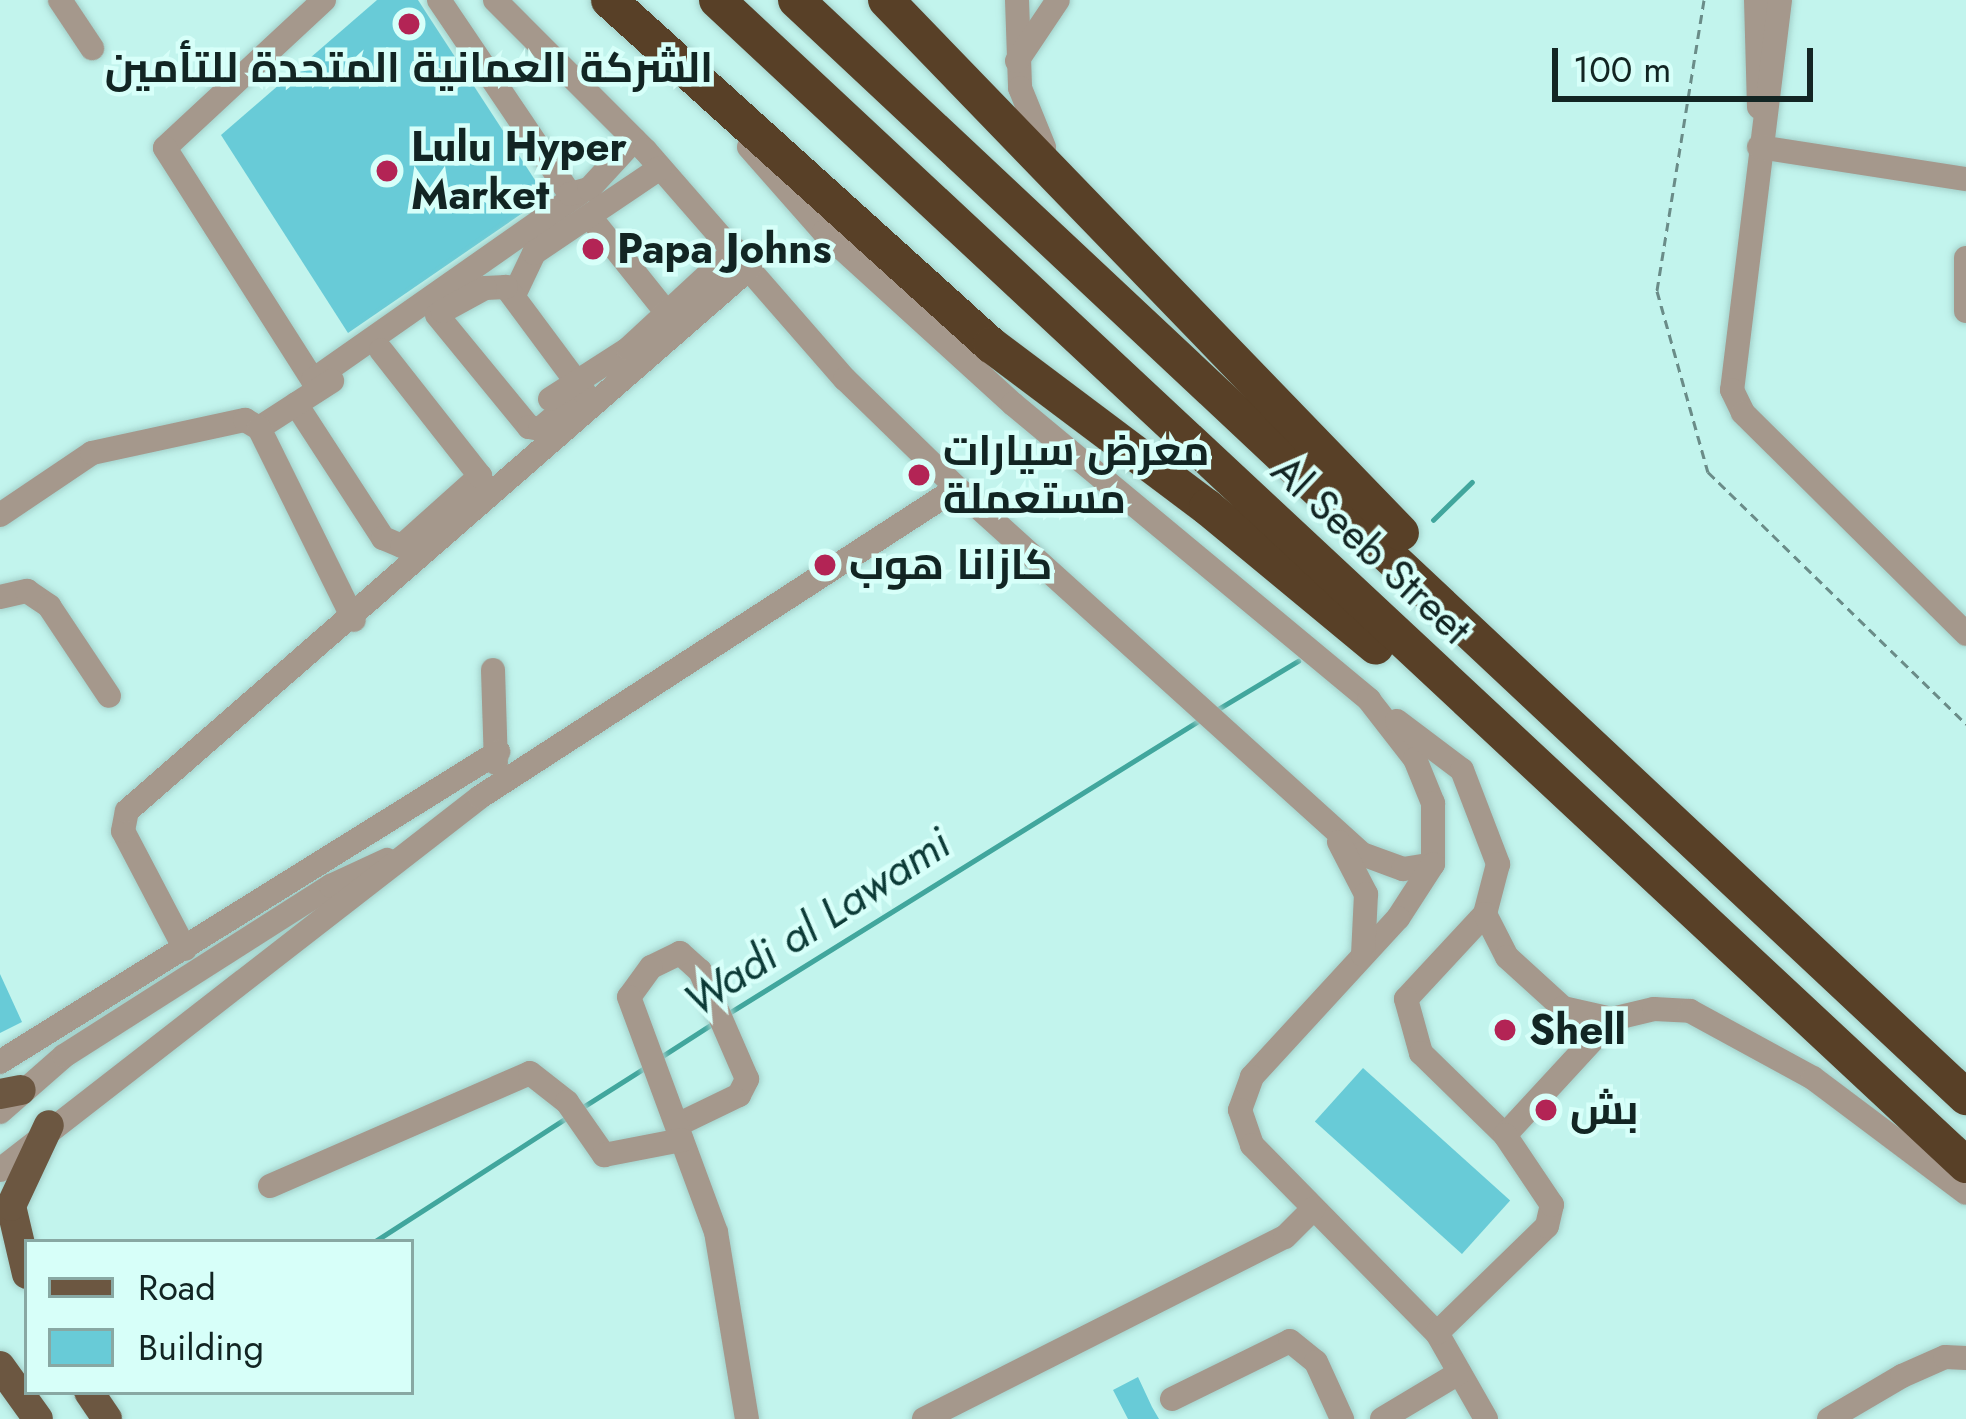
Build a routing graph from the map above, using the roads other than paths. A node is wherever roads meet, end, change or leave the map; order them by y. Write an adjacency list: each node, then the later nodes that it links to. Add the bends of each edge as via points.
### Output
1 (60, 0): 13 (street)
2 (324, 0): 20 (street, via 165,148 313,380)
3 (439, 0): 20 (street)
4 (495, 0): 16 (street)
5 (609, 0): 15 (highway)
6 (717, 0): 50 (highway, Al Seeb Street)
7 (796, 0): 39 (highway, Al Seeb Street)
8 (886, 0): 22 (highway)
9 (1017, 0): 14 (street)
10 (1058, 0): 14 (street)
11 (1756, 0): 17 (street)
12 (1780, 0): 17 (street)
13 (92, 48)
14 (1016, 64): 22 (street, via 1028,123)
15 (696, 86): 41 (street, via 824,232 1013,404); 50 (highway, via 992,345 1207,506)
16 (634, 140): 18 (street); 20 (street)
17 (1759, 140): 19 (street); 37 (street, via 1732,389 1743,413)
18 (660, 168): 20 (street); 23 (street)
19 (1966, 179)
20 (584, 206): 24 (street, via 534,253); 26 (street)
21 (1966, 257): 25 (street)
22 (1131, 258): 39 (highway, via 1401,534)
23 (742, 260): 26 (street); 33 (street, via 845,379); 36 (street)
24 (514, 295): 27 (street, via 495,284); 29 (street)
25 (1966, 310)
26 (667, 313): 29 (street, via 628,349)
27 (436, 315): 28 (street); 29 (street, via 529,427 540,429 584,392)
28 (381, 350): 31 (street); 31 (street, via 479,471 478,482 403,546 388,544)
29 (577, 376): 30 (street)
30 (550, 399)
31 (296, 404): 32 (street)
32 (259, 428): 34 (street, via 238,419 108,447); 36 (street)
33 (957, 488): 43 (street); 44 (street)
34 (0, 514)
35 (0, 597): 40 (street, via 27,591 50,606)
36 (354, 620): 48 (street, via 127,811 123,831)
37 (1966, 634)
38 (493, 670): 42 (street)
39 (1540, 695): 53 (highway, Al Seeb Street)
40 (110, 696)
41 (1369, 700): 46 (street, via 1415,759 1433,803); 47 (street, via 1462,770 1498,864)
42 (498, 752): 43 (street); 48 (street)
43 (480, 797): 45 (street)
44 (1331, 828): 46 (street, via 1384,866); 49 (street, via 1366,894)
45 (422, 843): 54 (street, via 331,886); 55 (street)
46 (1433, 864): 49 (street)
47 (1485, 914): 51 (street, via 1507,958 1563,1008); 57 (street, via 1406,999 1421,1053)
48 (185, 949): 52 (street)
49 (1363, 958): 62 (street, via 1252,1077 1240,1110 1252,1145)
50 (1767, 980): 58 (highway, Al Seeb Street)
51 (1612, 1019): 57 (street); 61 (street, via 1690,1011 1754,1042)
52 (0, 1062)
53 (1966, 1097)
54 (7, 1098)
55 (49, 1125): 59 (street); 64 (main road, via 11,1206)
56 (680, 1133): 56 (street, via 629,997 652,967 680,953 700,970 747,1079 739,1095); 60 (street, via 604,1155 567,1102 530,1073); 73 (street, via 716,1232)
57 (1505, 1135): 66 (street, via 1552,1205 1547,1226)
58 (1966, 1165)
59 (0, 1170)
60 (270, 1186)
61 (1966, 1193)
62 (1313, 1209): 66 (street); 71 (street, via 1286,1237)
63 (0, 1261): 65 (main road)
64 (24, 1261)
65 (24, 1297)
66 (1437, 1334): 68 (street)
67 (1966, 1358): 77 (street, via 1902,1376)
68 (1460, 1373): 75 (street); 76 (street)
69 (4, 1376): 72 (main road)
70 (1172, 1399): 74 (street, via 1290,1341 1316,1361)
71 (937, 1416)
72 (38, 1419)
73 (747, 1419)
74 (1342, 1419)
75 (1382, 1419)
76 (1486, 1419)
77 (1829, 1419)

